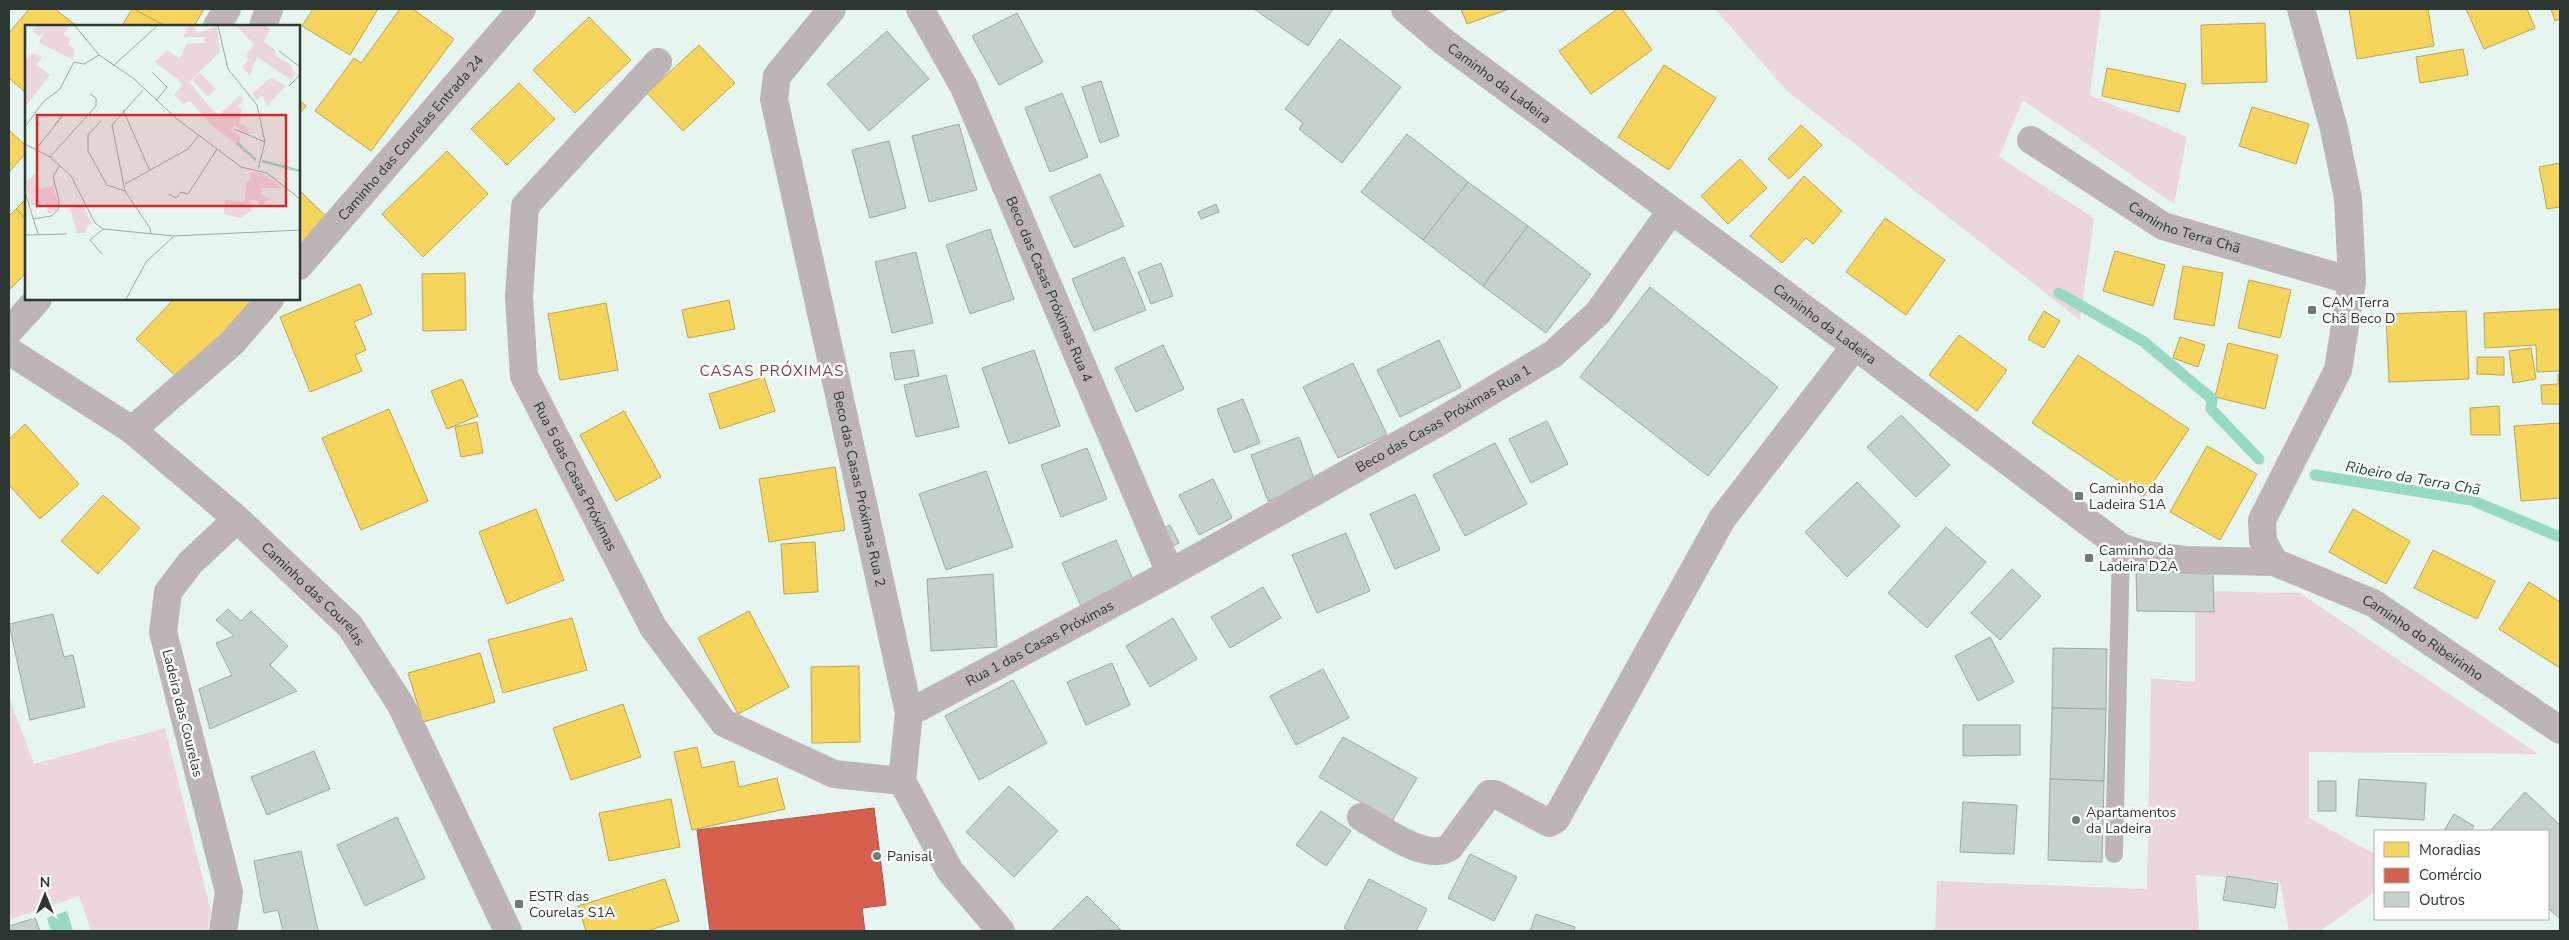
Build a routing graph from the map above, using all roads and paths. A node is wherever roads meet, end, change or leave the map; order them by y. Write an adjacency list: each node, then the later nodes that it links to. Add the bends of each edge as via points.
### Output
1 (227, 9): 7 (street)
2 (522, 9): 11 (street, Caminho das Courelas Entrada 24)
3 (832, 9): 23 (street, Beco das Casas Próximas Rua 2, via 777,76 774,99)
4 (920, 9): 22 (street, Beco das Casas Próximas Rua 4, via 964,87)
5 (1404, 9): 10 (street, Caminho da Ladeira)
6 (2302, 9): 12 (street, via 2334,129 2348,198)
7 (218, 25)
8 (658, 62): 25 (street, Rua 5 das Casas Próximas, via 525,206 519,297 524,376 653,627 724,723 834,774)
9 (2031, 140): 12 (street, Caminho Terra Chã, via 2163,226)
10 (1671, 211): 16 (street, Caminho da Ladeira); 22 (street, Beco das Casas Próximas Rua 1, via 1598,312 1553,354 1441,421)
11 (300, 265)
12 (2352, 281): 21 (street, via 2338,370 2262,520 2263,541)
13 (37, 300): 15 (street)
14 (269, 300): 18 (street, via 232,343)
15 (9, 331)
16 (1855, 346): 20 (street, Caminho da Ladeira); 26 (street, via 1722,519 1556,819 1549,823 1496,794 1489,794 1450,847 1443,852 1433,852 1419,850)
17 (9, 351): 18 (street, Caminho das Courelas)
18 (132, 430): 19 (street, Caminho das Courelas)
19 (236, 520): 28 (street, Ladeira das Courelas, via 190,563 168,592 163,632 228,892); 29 (street, Caminho das Courelas, via 350,626 365,646 402,705)
20 (2121, 547): 21 (street, Caminho da Ladeira, via 2146,555 2184,560); 27 (lane)
21 (2274, 562): 24 (street, Caminho do Ribeirinho, via 2373,603)
22 (1170, 573): 23 (street, Rua 1 das Casas Próximas)
23 (909, 713): 25 (street, Beco das Casas Próximas Rua 2)
24 (2560, 730)
25 (902, 781): 30 (street, via 950,871)
26 (1361, 817)
27 (2114, 854)
28 (224, 931)
29 (508, 931)
30 (1001, 931)

